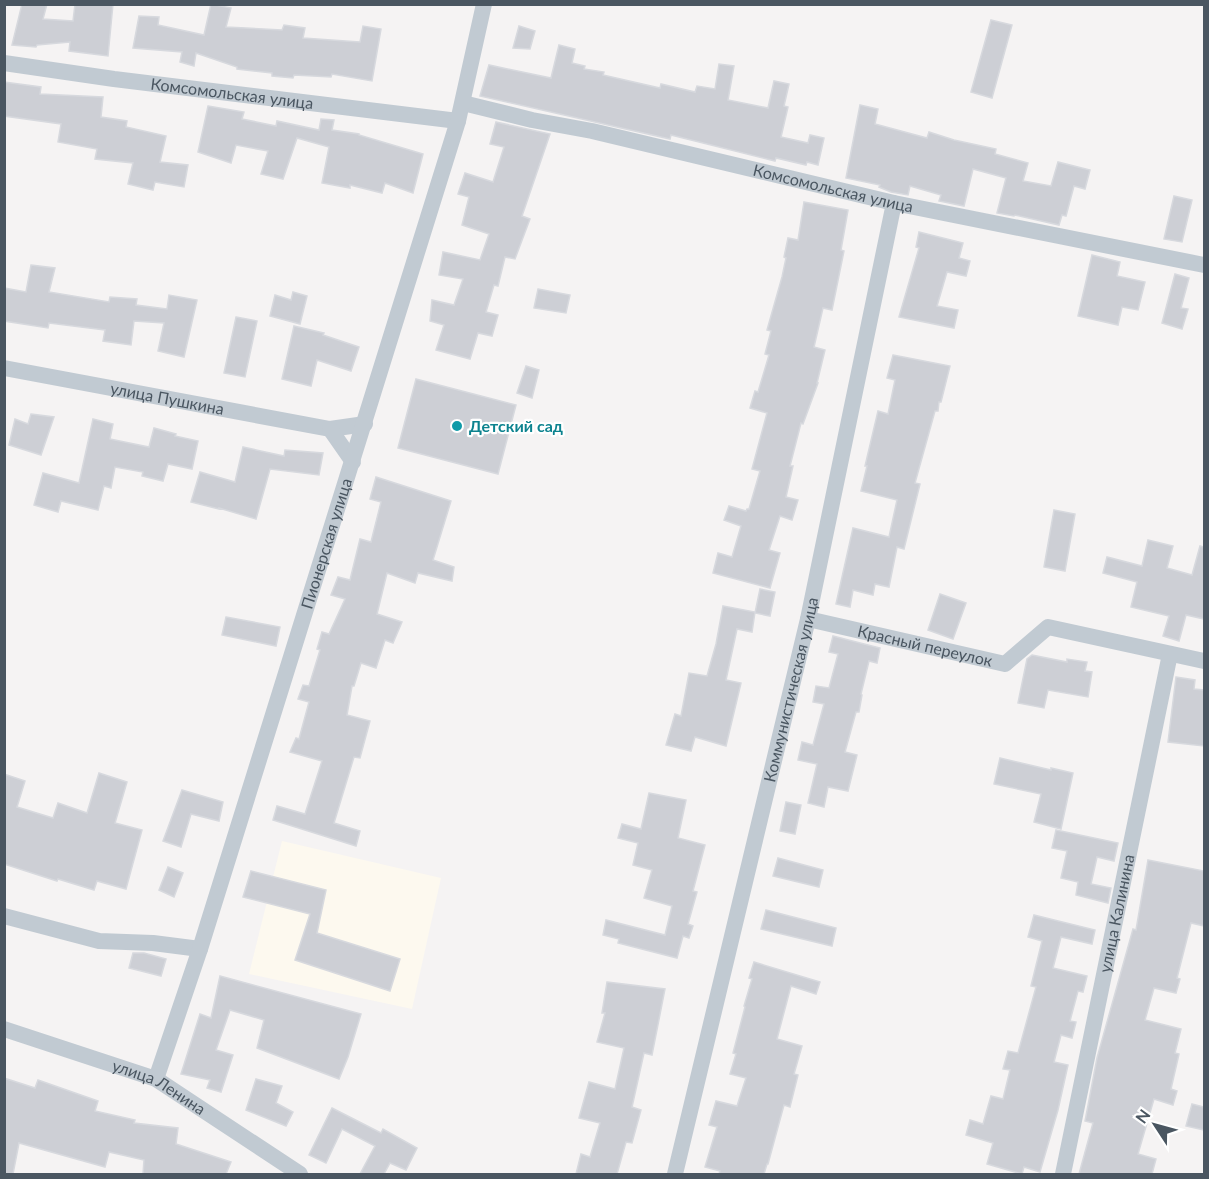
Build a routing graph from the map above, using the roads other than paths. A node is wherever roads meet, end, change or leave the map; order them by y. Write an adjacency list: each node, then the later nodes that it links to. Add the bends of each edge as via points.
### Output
1 (484, 4): 3 (street, Пионерская улица)
2 (4, 63): 4 (street, Комсомольская улица)
3 (463, 103): 4 (street, Пионерская улица); 5 (street, Комсомольская улица)
4 (458, 121): 8 (street, Пионерская улица)
5 (894, 203): 6 (street, Комсомольская улица); 11 (street, Коммунистическая улица)
6 (1204, 265)
7 (4, 368): 9 (street, улица Пушкина)
8 (365, 424): 9 (street, улица Пушкина); 10 (street, Пионерская улица)
9 (330, 429): 10 (street)
10 (353, 462): 15 (street, Пионерская улица)
11 (808, 620): 12 (street, Красный переулок, via 1005,664 1048,627); 19 (street, Коммунистическая улица)
12 (1170, 654): 13 (street, Красный переулок); 20 (street, улица Калинина)
13 (1204, 661)
14 (4, 916): 15 (street, via 99,941)
15 (200, 949): 17 (street, Пионерская улица)
16 (4, 1029): 17 (street, улица Ленина)
17 (156, 1079): 18 (street, улица Ленина)
18 (300, 1174)
19 (675, 1174)
20 (1064, 1174)

